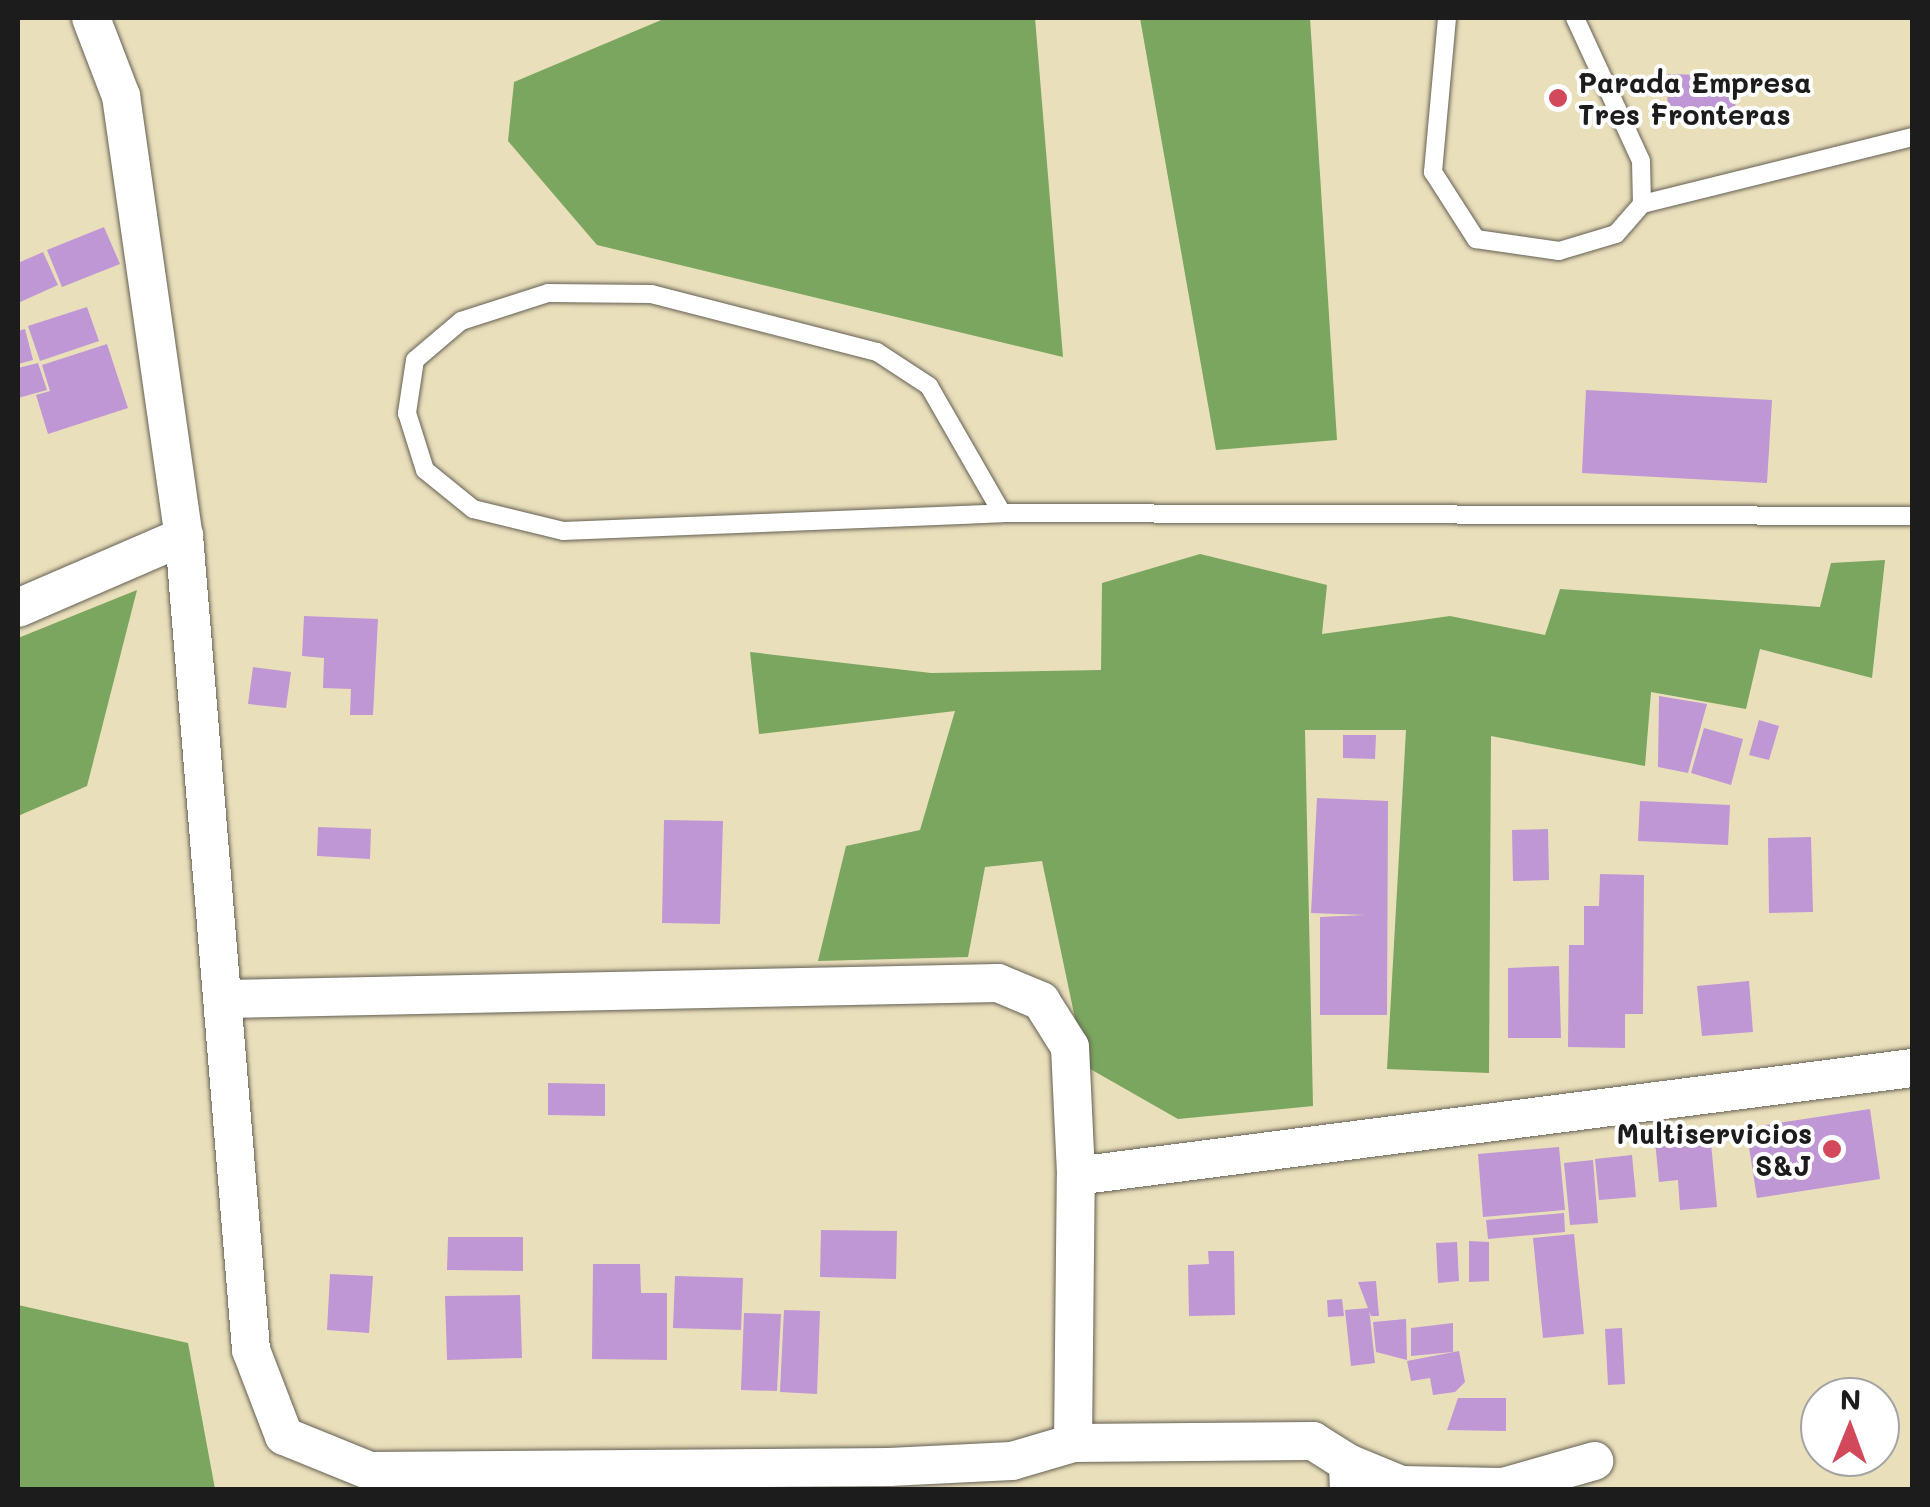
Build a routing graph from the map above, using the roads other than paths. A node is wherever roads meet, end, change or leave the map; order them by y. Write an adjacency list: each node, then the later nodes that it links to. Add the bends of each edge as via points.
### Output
1 (92, 18): 8 (street, via 121,96)
2 (1447, 18): 5 (lane, via 1432,172 1476,239 1559,250 1616,234)
3 (1575, 18): 5 (lane, via 1640,161)
4 (1912, 136): 5 (lane)
5 (1642, 204)
6 (1002, 513): 6 (lane, via 563,531 472,509 425,470 406,413 416,360 460,322 548,294 651,294 877,352 929,386); 7 (lane)
7 (1912, 516)
8 (184, 536): 9 (street); 10 (street)
9 (18, 608)
10 (227, 999): 12 (street, via 998,983 1041,1001 1070,1047); 16 (street, via 251,1350 284,1436 370,1472)
11 (1912, 1068): 12 (street)
12 (1076, 1176): 13 (street)
13 (1073, 1443): 15 (street, via 1314,1442); 16 (street, via 1012,1461)
14 (1594, 1461): 15 (street, via 1504,1487 1401,1485)
15 (1348, 1476)
16 (724, 1477)

